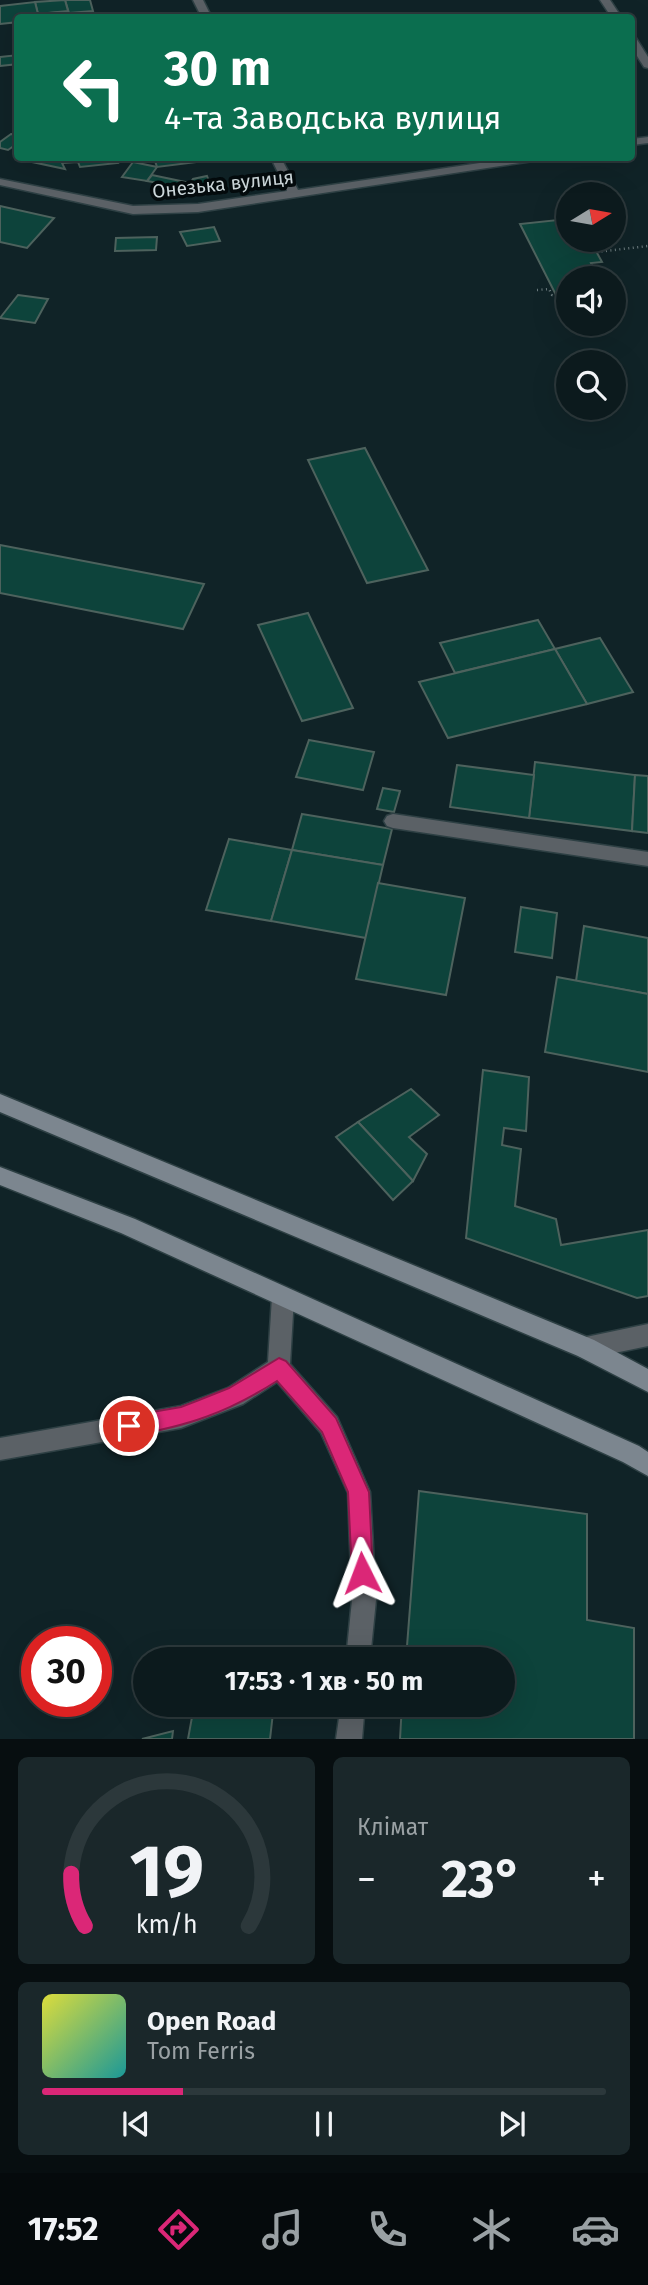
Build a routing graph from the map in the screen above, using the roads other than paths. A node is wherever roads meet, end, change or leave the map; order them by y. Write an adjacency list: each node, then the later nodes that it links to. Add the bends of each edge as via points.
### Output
1 (635, 45): 2 (street)
2 (648, 65)
3 (278, 161): 6 (street)
4 (514, 161): 6 (street, Онезька вулиця)
5 (0, 182): 6 (street, Онезька вулиця, via 133,210 198,208)
6 (295, 195)
7 (393, 821): 8 (street)
8 (648, 859)
9 (0, 1103): 13 (street)
10 (0, 1176): 11 (street, via 128,1226)
11 (283, 1297): 14 (street); 17 (street)
12 (648, 1335): 13 (street)
13 (586, 1348): 15 (street)
14 (279, 1368): 16 (street, via 235,1396 181,1417); 18 (street, via 329,1425 359,1492 364,1600)
15 (648, 1381)
16 (0, 1449)
17 (648, 1465)
18 (359, 1647)
19 (352, 1717): 20 (street)
20 (349, 1739)

